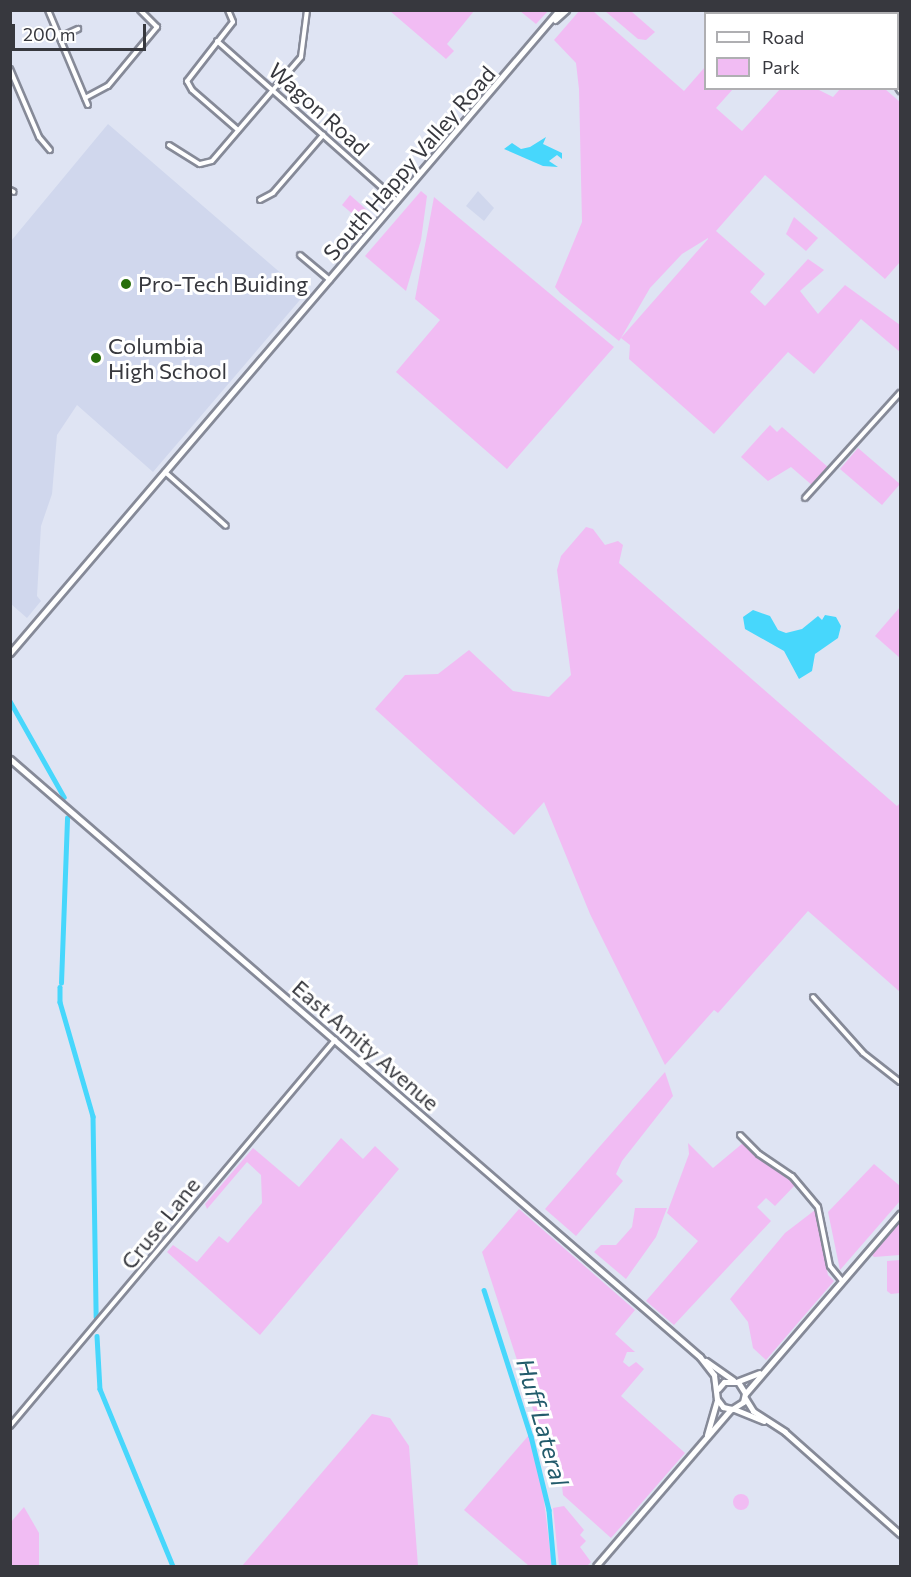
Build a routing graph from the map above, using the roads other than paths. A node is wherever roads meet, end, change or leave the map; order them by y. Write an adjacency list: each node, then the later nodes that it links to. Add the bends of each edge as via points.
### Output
1 (48, 10): 9 (street)
2 (140, 10): 13 (street, via 159,27 108,86)
3 (228, 10): 10 (street, via 233,17)
4 (307, 10): 12 (street, via 304,52)
5 (559, 10): 7 (main road)
6 (566, 10): 7 (main road)
7 (551, 23): 20 (main road, South Happy Valley Road)
8 (78, 29): 9 (street)
9 (60, 37): 13 (street)
10 (217, 41): 12 (street, Wagon Road); 15 (street, via 187,81 192,90)
11 (10, 69): 18 (street, via 39,137)
12 (273, 90): 15 (street); 16 (street, Wagon Road)
13 (85, 98): 14 (street)
14 (88, 105)
15 (238, 130): 17 (street, via 212,161 203,165)
16 (323, 135): 19 (street, via 273,193); 20 (street, Wagon Road)
17 (169, 145)
18 (50, 150)
19 (260, 200)
20 (398, 202): 22 (main road, South Happy Valley Road)
21 (300, 255): 22 (street)
22 (330, 281): 24 (main road, South Happy Valley Road)
23 (900, 393): 25 (street)
24 (165, 472): 26 (street); 27 (main road, South Happy Valley Road)
25 (805, 498)
26 (226, 526)
27 (10, 652)
28 (10, 759): 30 (main road, East Amity Avenue)
29 (813, 997): 31 (street, via 863,1053)
30 (335, 1040): 35 (main road, East Amity Avenue); 43 (street, Cruse Lane)
31 (900, 1082)
32 (740, 1135): 34 (street, via 797,1181 818,1207 830,1266)
33 (900, 1214): 34 (main road)
34 (842, 1281): 36 (main road)
35 (700, 1357): 37 (main road, East Amity Avenue); 38 (main road, East Amity Avenue, via 714,1375)
36 (763, 1371): 37 (main road); 39 (main road)
37 (734, 1381): 38 (main road, via 724,1382); 39 (main road)
38 (718, 1389): 40 (main road)
39 (745, 1396): 41 (main road); 42 (main road, via 753,1412)
40 (717, 1399): 41 (main road); 44 (main road)
41 (732, 1409): 42 (main road); 44 (main road)
42 (774, 1424): 45 (main road)
43 (10, 1426)
44 (705, 1439): 46 (main road)
45 (900, 1534)
46 (596, 1566)

